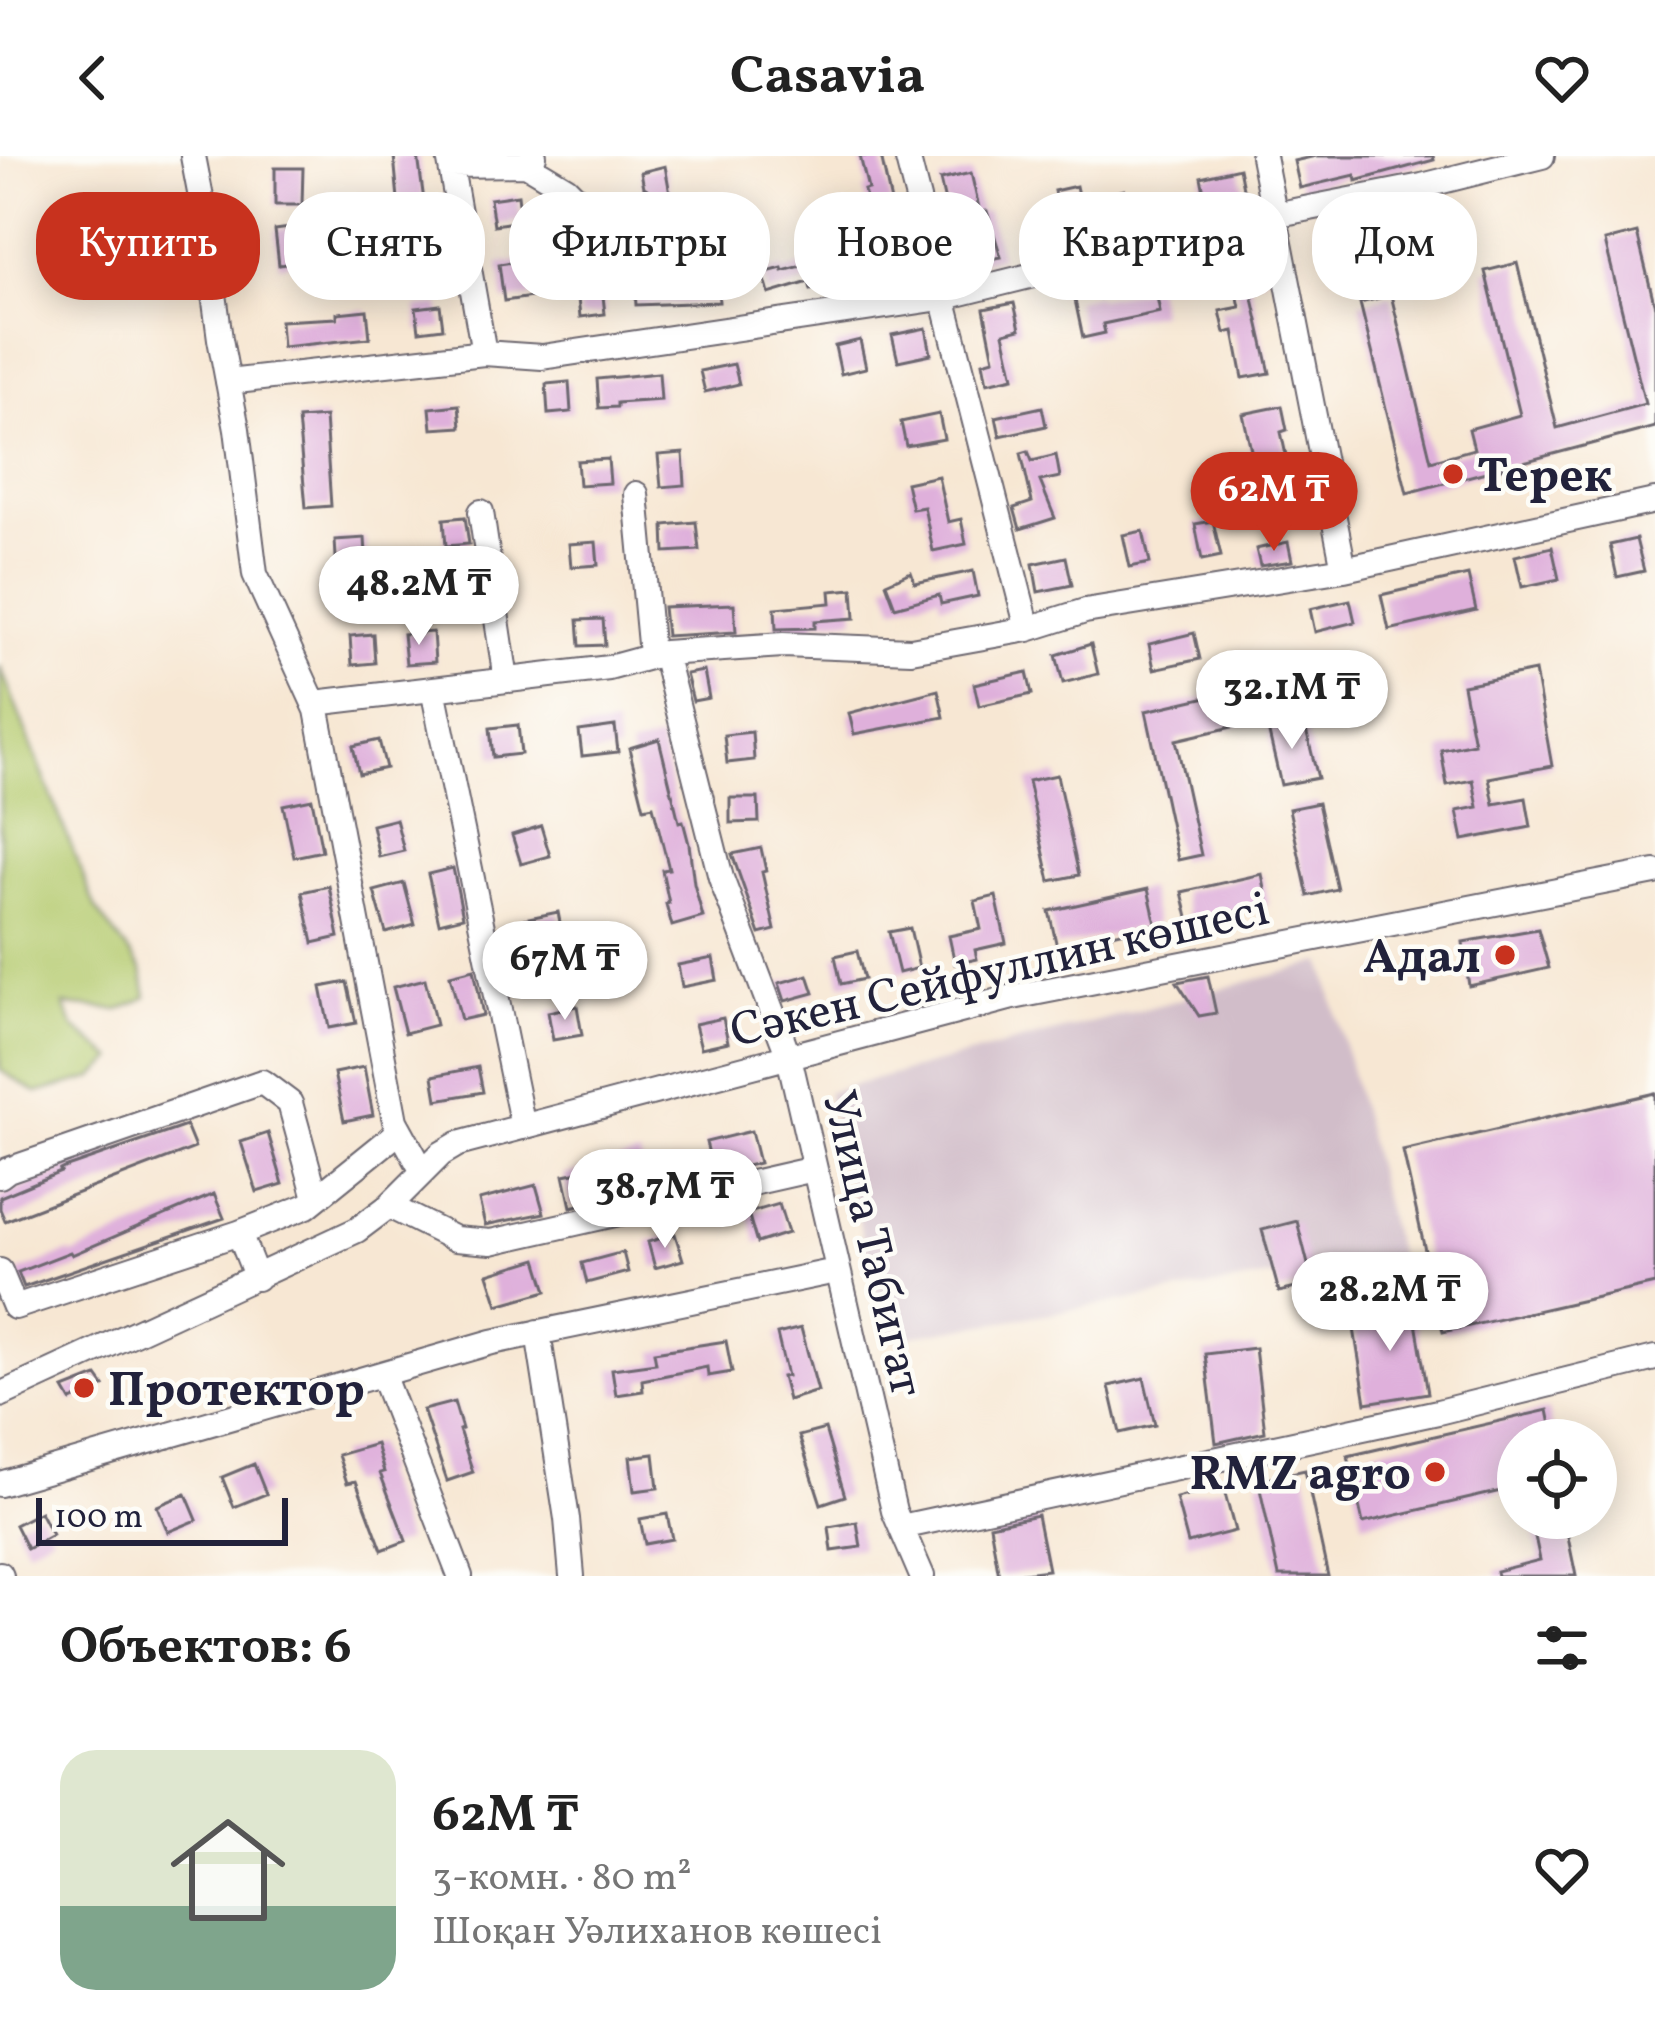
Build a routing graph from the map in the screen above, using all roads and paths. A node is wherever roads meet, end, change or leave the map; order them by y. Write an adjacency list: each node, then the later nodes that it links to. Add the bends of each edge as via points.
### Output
1 (193, 156): 15 (street)
2 (907, 156): 8 (street)
3 (1263, 156): 9 (street)
4 (1541, 156): 10 (street)
5 (530, 160): 6 (street); 7 (street)
6 (450, 161): 14 (street)
7 (570, 192)
8 (916, 192)
9 (1270, 192)
10 (1288, 211)
11 (1288, 285): 19 (street)
12 (927, 300): 14 (street, via 542,357)
13 (942, 300): 20 (street)
14 (484, 353): 15 (street)
15 (228, 382): 24 (street, via 255,574)
16 (636, 494): 21 (street, Улица Табигат)
17 (1655, 501): 19 (street)
18 (482, 512): 22 (street)
19 (1344, 569): 20 (street, via 1085,611)
20 (1028, 629): 21 (street, via 911,650 783,644)
21 (657, 654): 22 (street); 26 (street, Улица Табигат, via 721,878)
22 (506, 680): 23 (street)
23 (433, 689): 24 (street); 27 (street)
24 (315, 704): 28 (street)
25 (1655, 872): 26 (street, Сәкен Сейфуллин көшесі, via 1013,998)
26 (789, 1057): 27 (street, Сәкен Сейфуллин көшесі); 29 (street, Улица Табигат)
27 (523, 1127): 30 (street, Сәкен Сейфуллин көшесі, via 458,1144)
28 (400, 1131): 30 (street); 32 (street)
29 (814, 1169): 33 (street, via 491,1242 454,1239); 36 (street, Улица Табигат)
30 (422, 1170): 33 (street, Сәкен Сейфуллин көшесі)
31 (0, 1176): 32 (street, via 262,1082 290,1103)
32 (316, 1198): 34 (street)
33 (388, 1206): 37 (street, Сәкен Сейфуллин көшесі, via 357,1230)
34 (238, 1233): 35 (street, via 15,1307); 37 (street)
35 (0, 1271)
36 (836, 1271): 38 (street); 43 (street, Улица Табигат)
37 (257, 1278): 41 (street, Сәкен Сейфуллин көшесі)
38 (538, 1332): 40 (street); 45 (street)
39 (1655, 1358): 43 (street)
40 (382, 1374): 42 (street); 44 (street)
41 (0, 1395)
42 (0, 1484)
43 (901, 1527): 46 (street, Улица Табигат)
44 (460, 1576)
45 (572, 1576)
46 (922, 1576)

